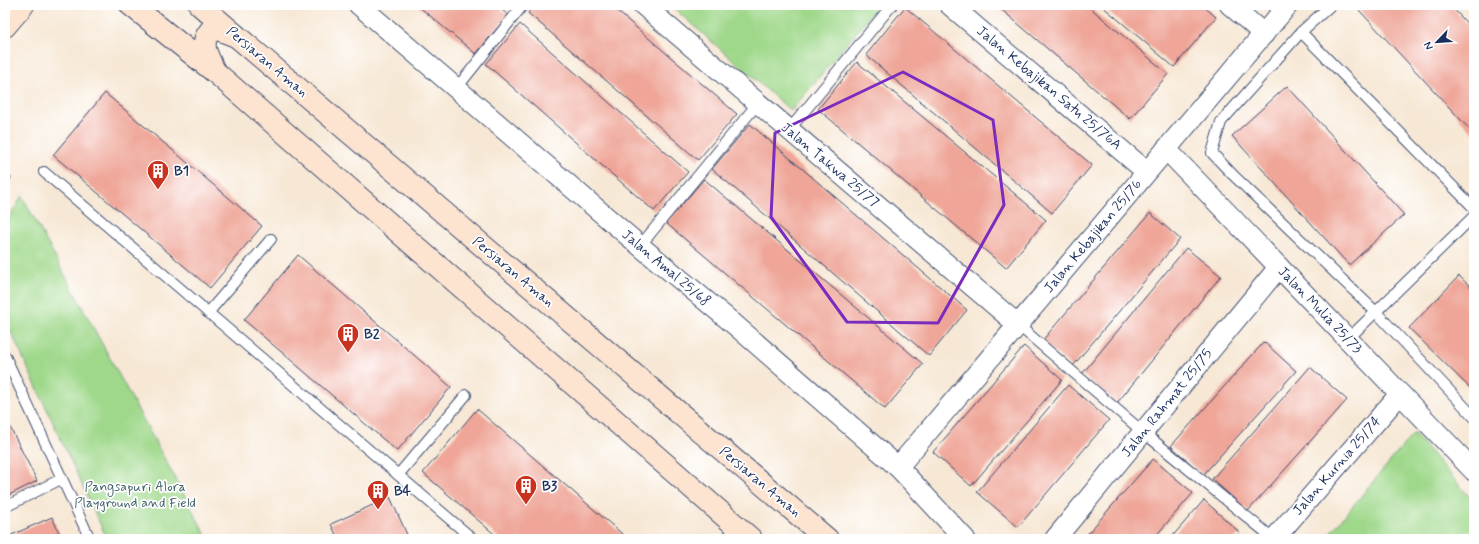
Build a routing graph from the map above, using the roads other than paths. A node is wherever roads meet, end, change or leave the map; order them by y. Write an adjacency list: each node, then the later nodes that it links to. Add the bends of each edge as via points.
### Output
1 (23, 5): 12 (street)
2 (131, 5): 16 (street)
3 (200, 5): 15 (street, Persiaran Aman)
4 (359, 5): 17 (street, Jalan Amal 25/68)
5 (523, 5): 17 (lane)
6 (643, 5): 18 (street, Jalan Takwa 25/77)
7 (892, 5): 19 (lane)
8 (950, 5): 22 (street, Jalan Kebajikan Satu 25/76A)
9 (1230, 5): 14 (street)
10 (1288, 5): 14 (street, Jalan Kebajikan 25/76)
11 (1331, 5): 13 (lane)
12 (5, 26)
13 (1301, 32): 23 (lane); 28 (lane, via 1221,122 1212,153)
14 (1264, 34): 20 (street, Jalan Kebajikan 25/76)
15 (237, 36): 16 (street, via 218,29 211,30 205,36 204,45); 45 (street, Persiaran Aman)
16 (215, 72): 44 (street)
17 (456, 89): 26 (street, Jalan Amal 25/68)
18 (758, 103): 19 (street, Jalan Takwa 25/77); 26 (lane)
19 (789, 130): 30 (street, Jalan Takwa 25/77)
20 (1166, 149): 22 (street, Jalan Kebajikan 25/76); 27 (street, Jalan Mulia 25/73)
21 (44, 172): 29 (lane)
22 (1147, 172): 30 (street, Jalan Kebajikan 25/76)
23 (1474, 208)
24 (1474, 216): 28 (lane)
25 (271, 239): 29 (lane)
26 (640, 246): 37 (street, Jalan Amal 25/68)
27 (1279, 267): 31 (street, Jalan Mulia 25/73); 36 (street, Jalan Rahmat 25/75)
28 (1376, 312): 31 (lane); 35 (lane)
29 (208, 313): 39 (lane)
30 (1018, 325): 36 (lane); 37 (street, Jalan Kebajikan 25/76)
31 (1348, 339): 33 (street, Jalan Mulia 25/73)
32 (5, 356): 40 (lane)
33 (1400, 394): 38 (street, Jalan Mulia 25/73); 48 (street, Jalan Kurnia 25/74)
34 (466, 395): 39 (lane)
35 (1474, 417)
36 (1143, 432): 47 (street, Jalan Rahmat 25/75); 48 (lane)
37 (898, 467): 46 (street, Jalan Amal 25/68)
38 (1474, 471)
39 (398, 475): 43 (lane)
40 (61, 479): 41 (lane); 42 (lane)
41 (5, 507)
42 (90, 539)
43 (473, 539)
44 (751, 539)
45 (827, 539)
46 (965, 539)
47 (1055, 539)
48 (1274, 539)

